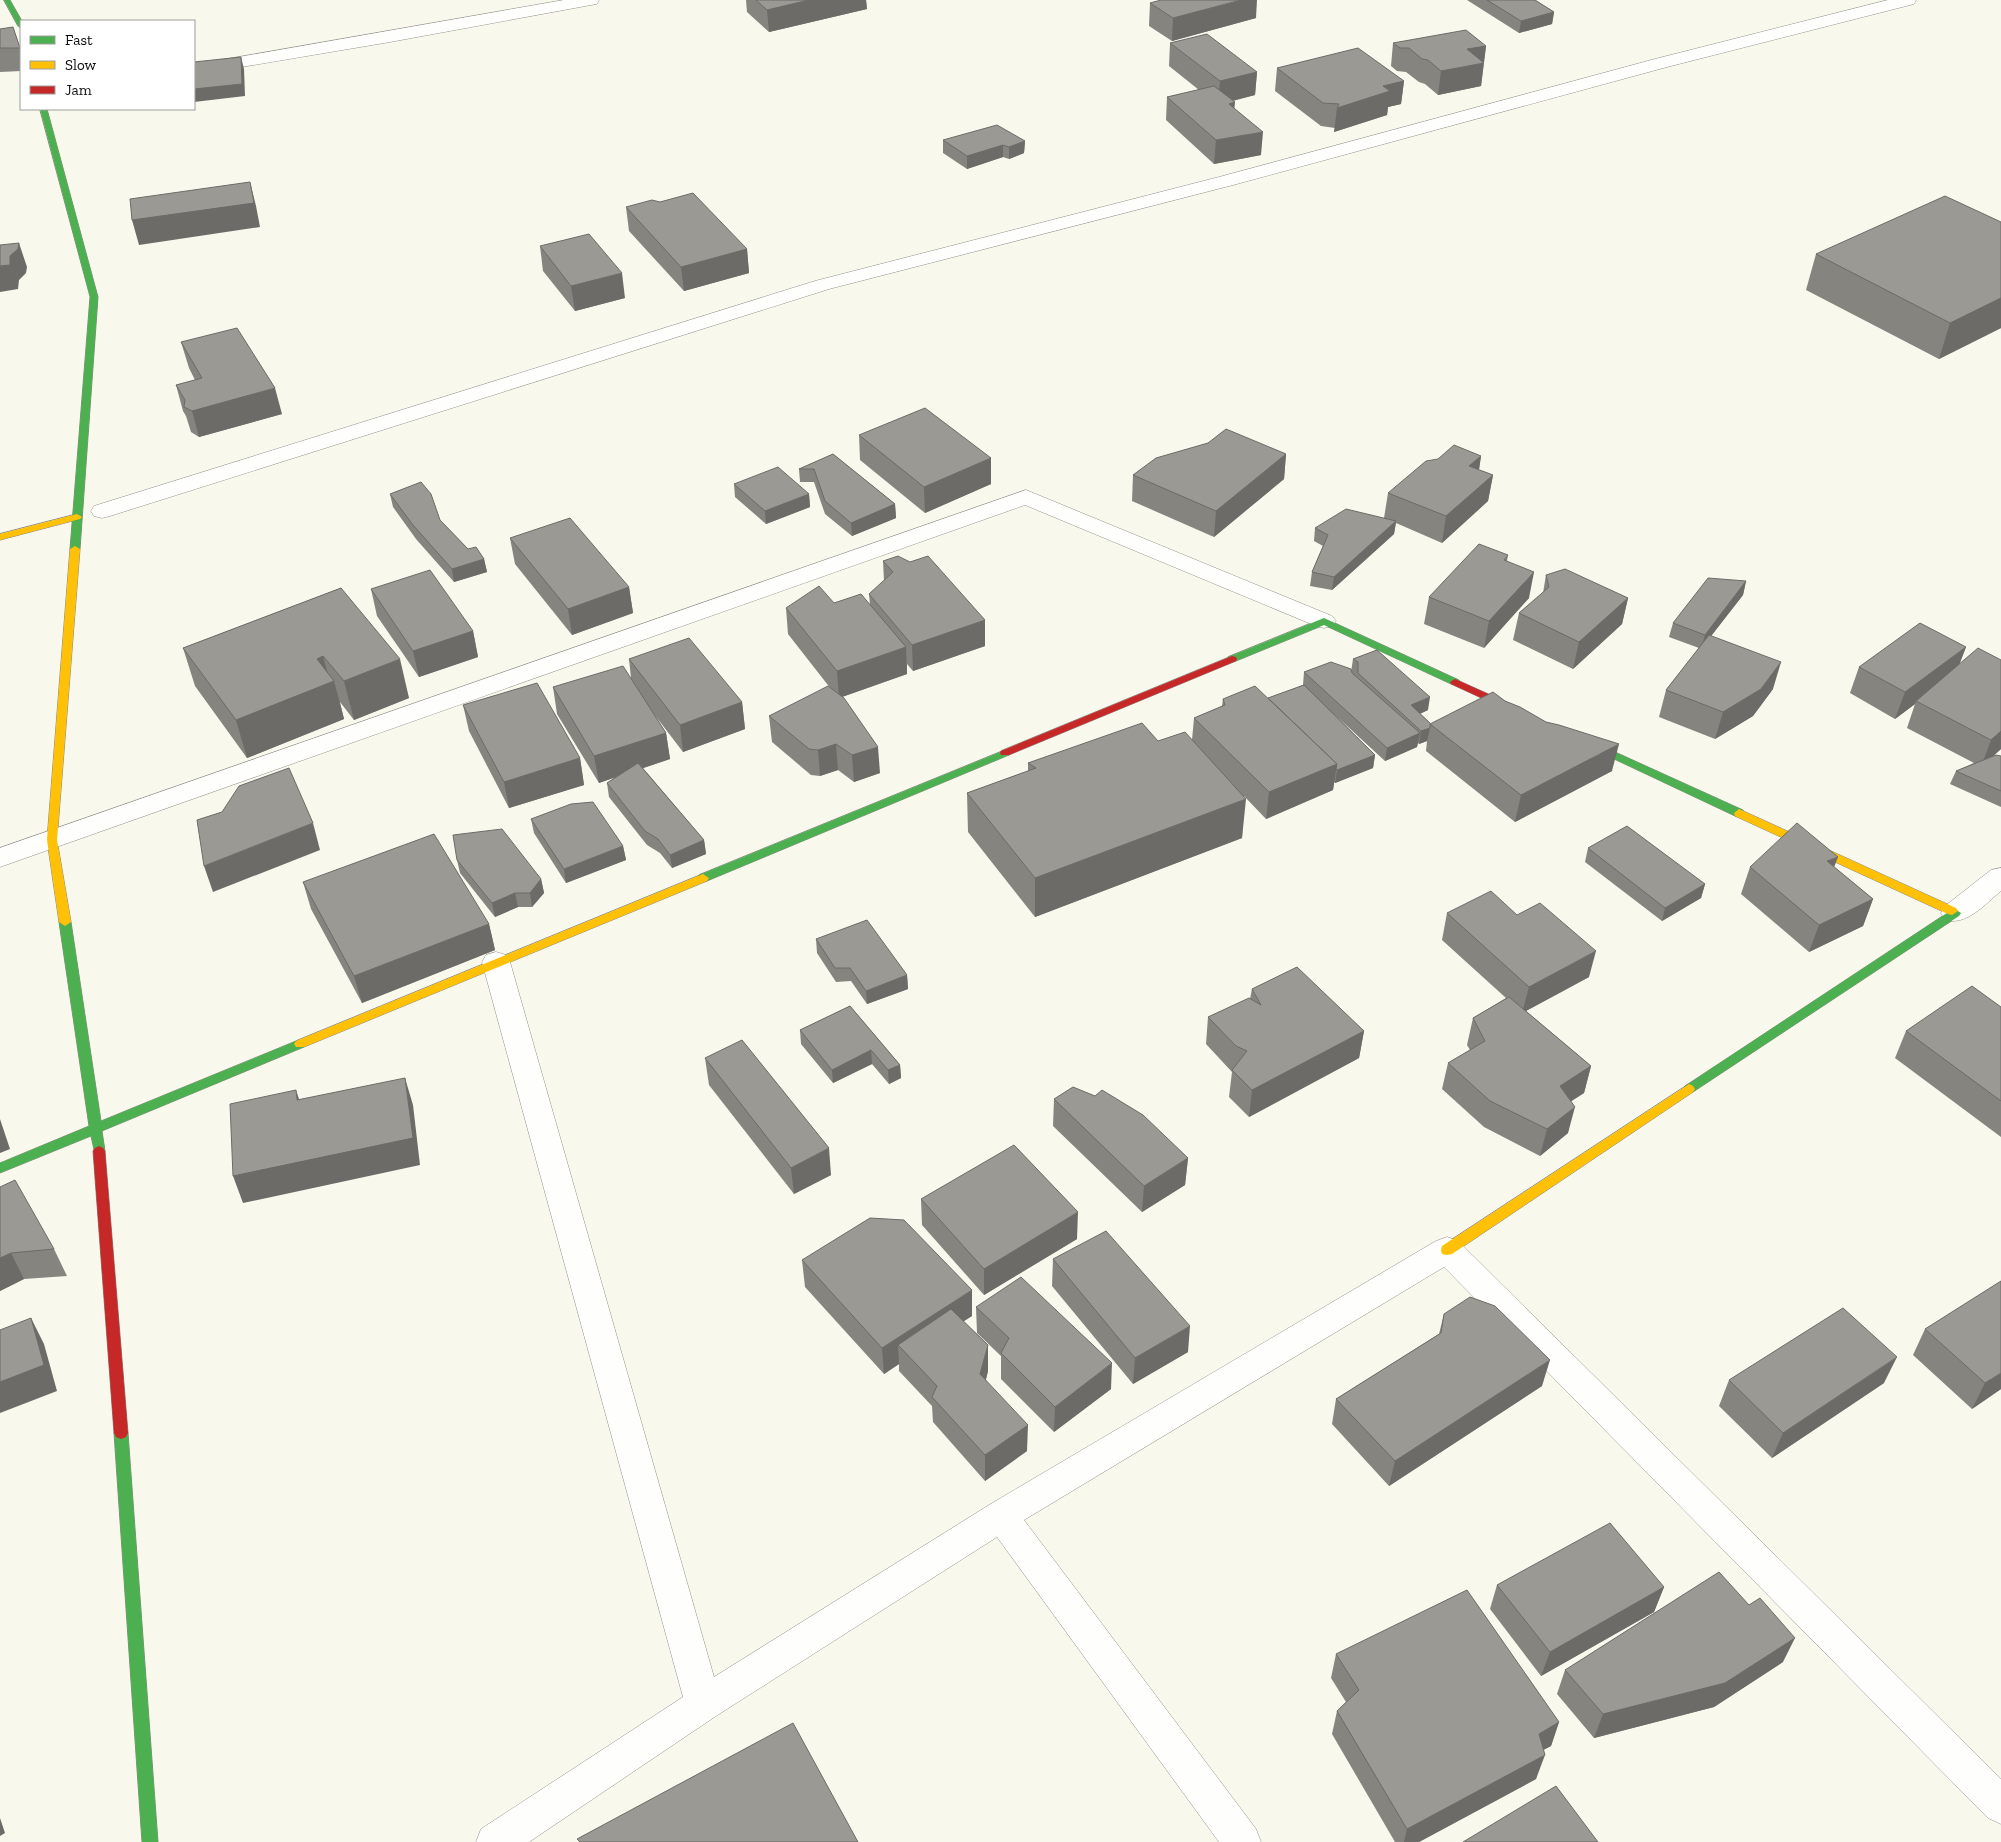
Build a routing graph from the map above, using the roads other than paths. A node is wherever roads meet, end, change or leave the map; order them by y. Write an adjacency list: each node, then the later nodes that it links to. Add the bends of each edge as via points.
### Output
1 (7, 0): 4 (street)
2 (591, 0): 5 (street)
3 (1908, 0): 7 (street, via 1661,62 1226,181 822,285)
4 (20, 24)
5 (195, 70)
6 (44, 110): 8 (street, via 94,297)
7 (102, 511)
8 (77, 517): 9 (street); 13 (street)
9 (0, 537)
10 (1324, 621): 11 (street); 13 (street, via 1026,497); 17 (street)
11 (1532, 717)
12 (1568, 734): 16 (street)
13 (52, 840): 14 (street); 18 (street)
14 (0, 858)
15 (2001, 877): 16 (street)
16 (1955, 913): 20 (street)
17 (496, 962): 18 (street); 22 (street)
18 (97, 1129): 19 (street); 24 (street)
19 (0, 1168)
20 (1447, 1250): 21 (street); 23 (street)
21 (1001, 1516): 22 (street); 26 (street)
22 (703, 1704): 25 (street)
23 (2001, 1805)
24 (150, 1842)
25 (495, 1842)
26 (1242, 1842)

